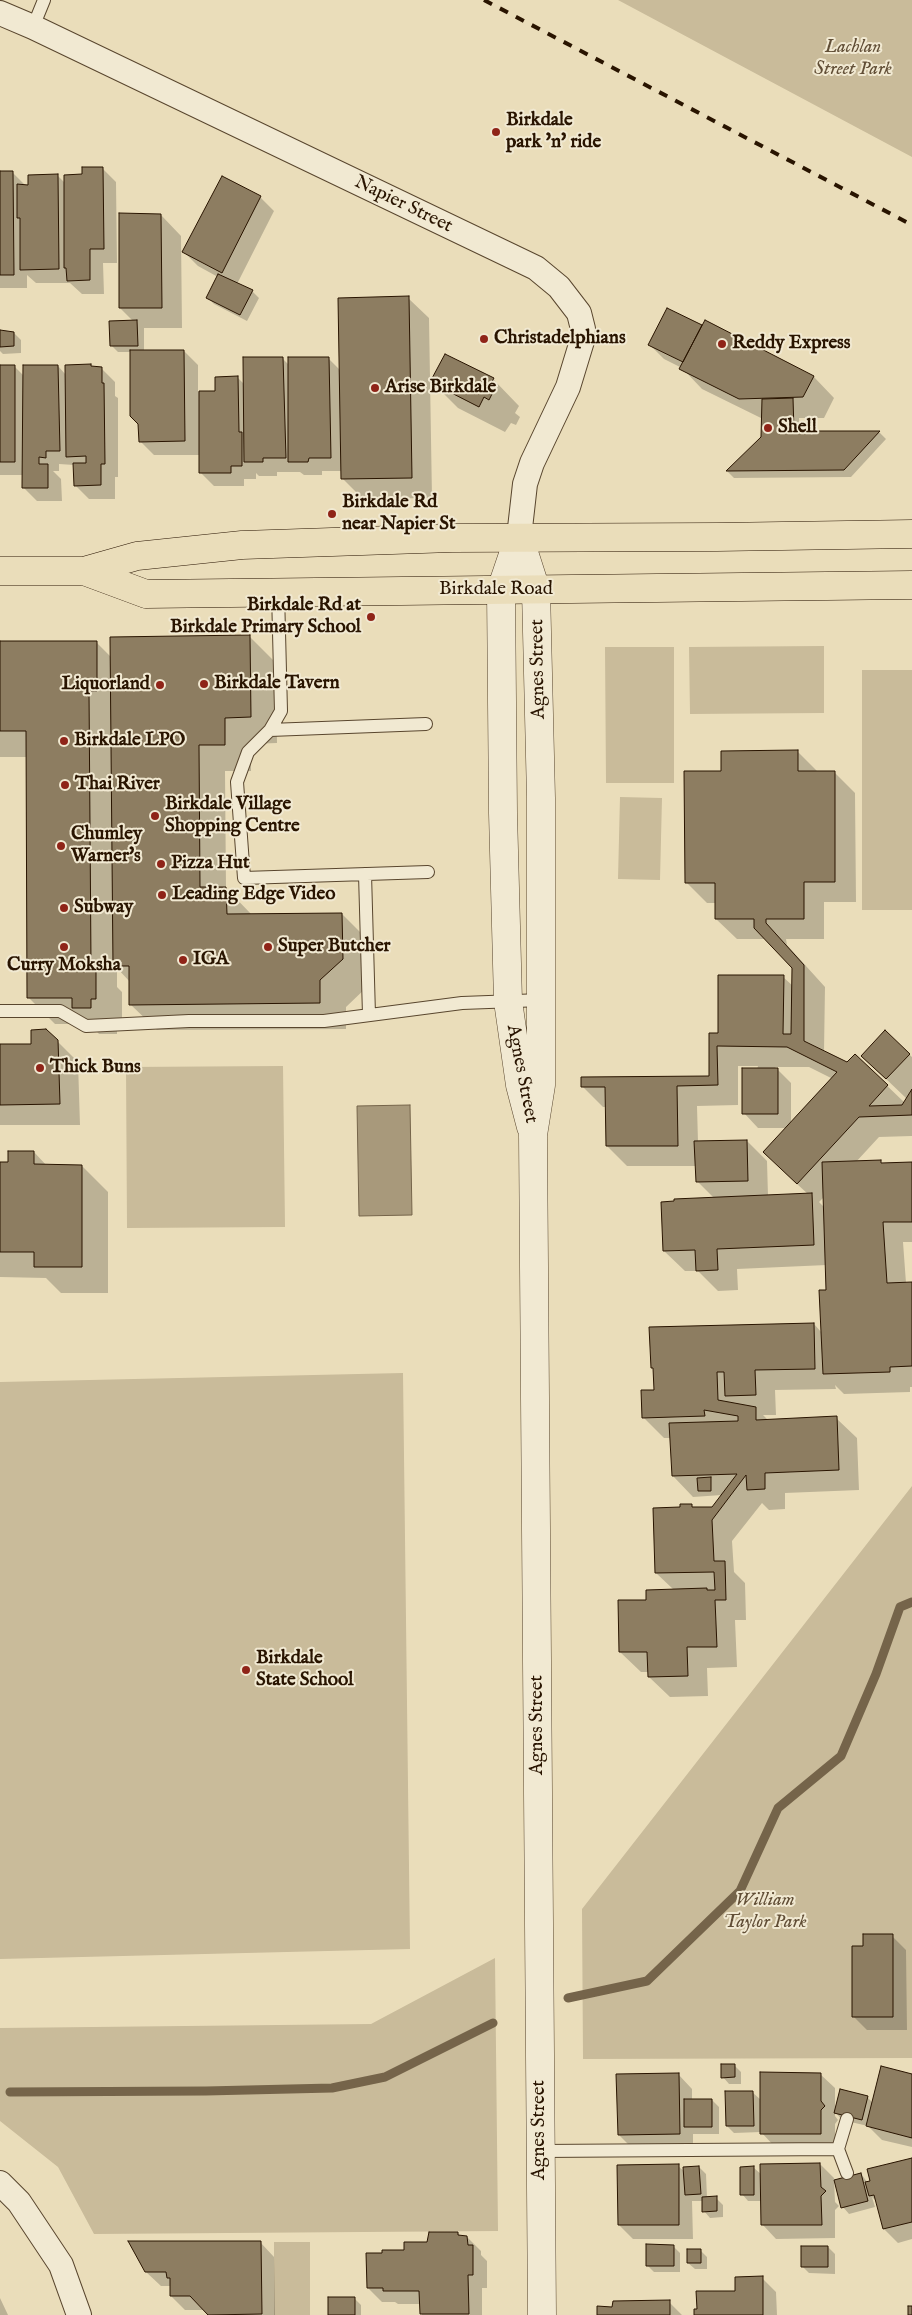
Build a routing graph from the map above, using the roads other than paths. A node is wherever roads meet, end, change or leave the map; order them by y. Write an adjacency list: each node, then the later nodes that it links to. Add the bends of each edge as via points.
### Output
1 (44, 0): 3 (lane)
2 (0, 14): 3 (street, Napier Street)
3 (33, 27): 5 (street, Napier Street, via 536,268 559,287 579,312 582,341 568,387 525,484)
4 (912, 534): 5 (main road, Birkdale Road)
5 (519, 538): 7 (main road, Birkdale Road, via 242,545 137,556); 9 (street, Agnes Street); 10 (street, Agnes Street)
6 (0, 571): 7 (main road, Birkdale Road)
7 (84, 572): 11 (main road, Birkdale Road, via 146,594)
8 (912, 586): 10 (main road, Birkdale Road)
9 (501, 590): 10 (main road, Birkdale Road); 11 (main road, Birkdale Road); 17 (street, Agnes Street)
10 (536, 590): 16 (street, Agnes Street)
11 (278, 593): 13 (lane, via 281,711)
12 (426, 724): 13 (lane)
13 (270, 730): 15 (lane, via 248,752 237,782 244,878)
14 (428, 872): 15 (lane)
15 (365, 874): 19 (lane)
16 (542, 1000): 17 (lane); 20 (street, Agnes Street, via 541,1085)
17 (508, 1001): 19 (lane, via 462,1003); 20 (street, Agnes Street, via 520,1085)
18 (0, 1010): 19 (lane, via 60,1011 86,1026 189,1021 324,1021)
19 (369, 1015)
20 (533, 1135): 23 (street, Agnes Street)
21 (847, 2119): 22 (lane)
22 (838, 2149): 23 (lane); 24 (lane)
23 (540, 2151): 27 (street, Agnes Street)
24 (847, 2172)
25 (0, 2183): 26 (street, via 19,2202 61,2265)
26 (80, 2315)
27 (542, 2315)

